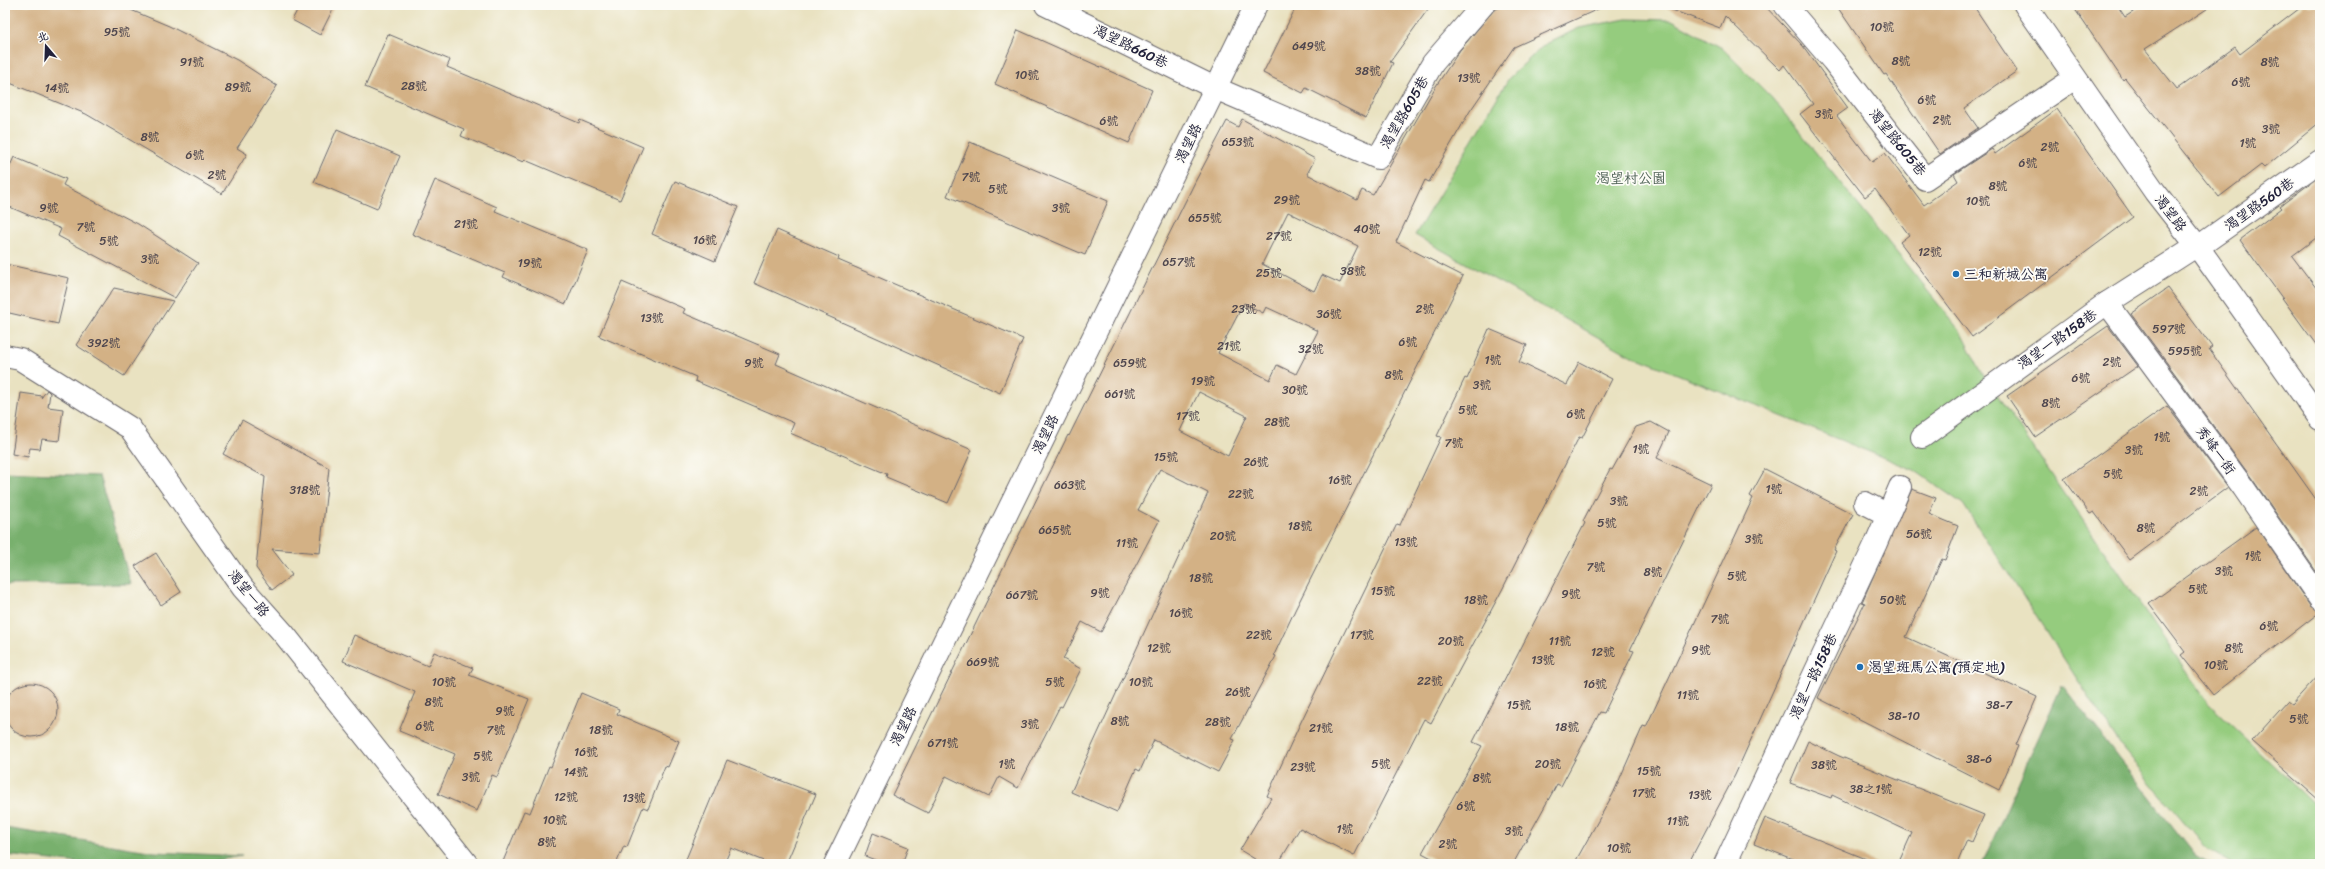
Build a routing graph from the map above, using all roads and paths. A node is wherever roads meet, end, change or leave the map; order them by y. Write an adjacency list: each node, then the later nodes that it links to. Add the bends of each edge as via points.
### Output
1 (1046, 5): 7 (street, 渴望路660巷)
2 (1256, 5): 7 (street, 渴望路)
3 (1483, 5): 7 (street, 渴望路605巷, via 1432,63 1378,158)
4 (1785, 5): 6 (street, 渴望路605巷, via 1833,61 1925,179)
5 (2025, 5): 6 (street, 渴望路)
6 (2075, 78): 9 (street, 渴望路, via 2155,192)
7 (1216, 88): 19 (street, 渴望路)
8 (2320, 162): 9 (street, 渴望路560巷)
9 (2197, 246): 10 (street, 渴望一路158巷); 12 (street, 渴望路)
10 (2107, 303): 13 (street, 渴望一路158巷); 17 (street, 秀峰一街, via 2243,487)
11 (5, 356): 18 (street, 渴望一路, via 20,359 130,428 243,588 284,634)
12 (2320, 419)
13 (1922, 437)
14 (1900, 487): 16 (street, 渴望一路158巷)
15 (1865, 503): 16 (street)
16 (1888, 515): 20 (street, 渴望一路158巷)
17 (2320, 599)
18 (468, 864)
19 (835, 864)
20 (1725, 864)

